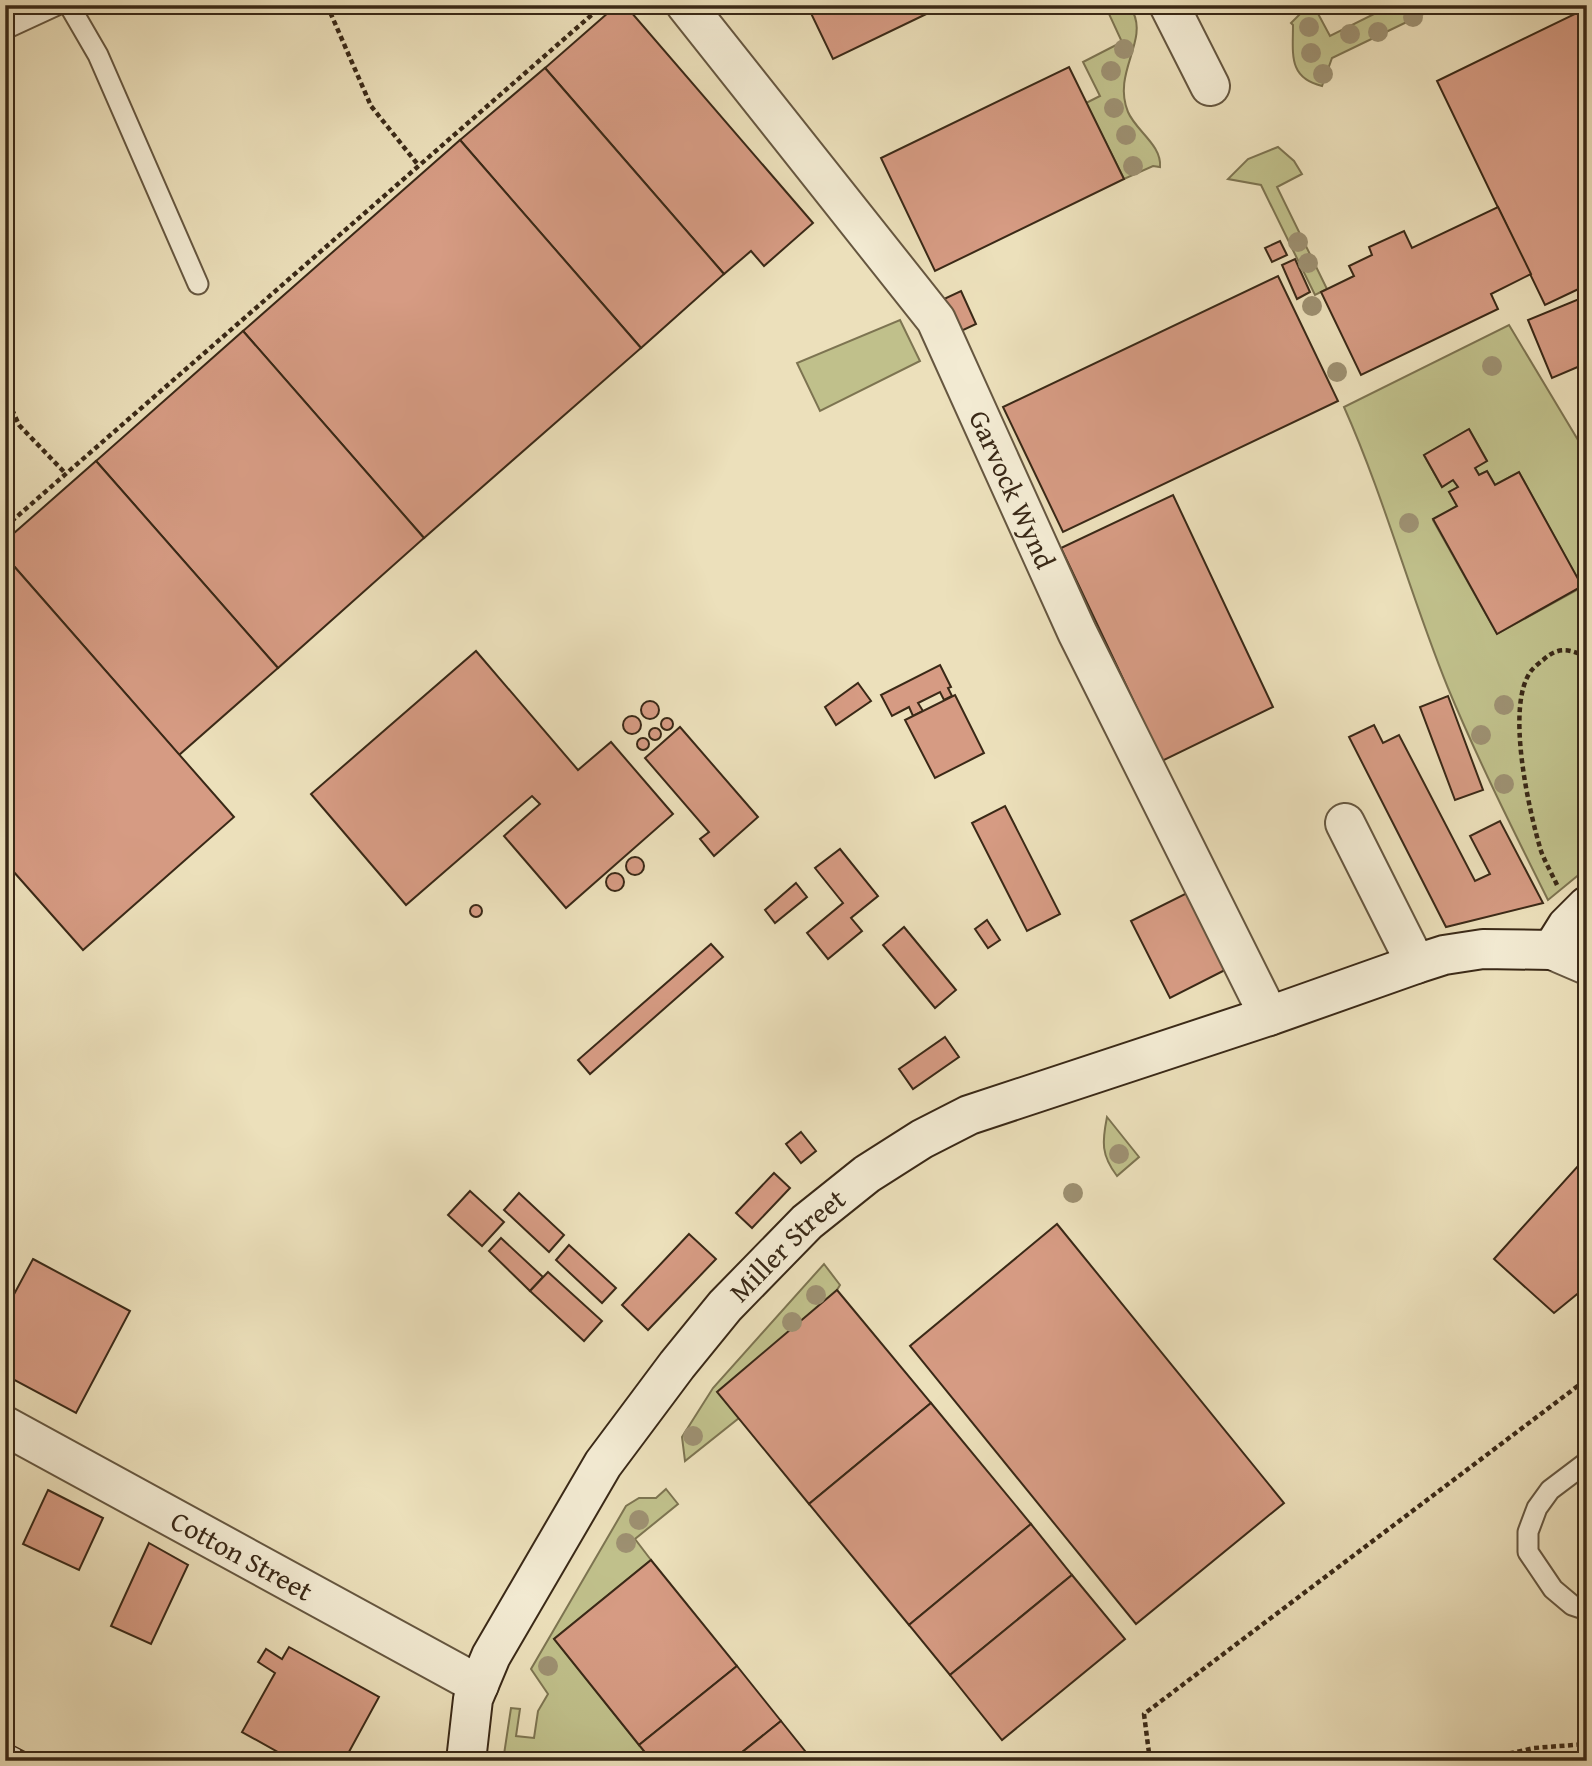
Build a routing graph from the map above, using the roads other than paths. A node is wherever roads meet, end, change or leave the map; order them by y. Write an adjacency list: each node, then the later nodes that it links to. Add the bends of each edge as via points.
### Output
1 (57, 5): 5 (lane)
2 (69, 5): 7 (lane, via 98,55)
3 (686, 5): 13 (street, Garvock Wynd, via 936,320 1077,632)
4 (1168, 5): 6 (street)
5 (5, 29)
6 (1210, 86)
7 (198, 284)
8 (1345, 823): 11 (street)
9 (1582, 910): 10 (street)
10 (1552, 950): 11 (street, Miller Street, via 1483,949); 12 (street)
11 (1416, 964): 13 (street, Miller Street)
12 (1587, 965)
13 (1269, 1016): 17 (street, Miller Street, via 969,1115 922,1139 836,1197 725,1306 618,1443 508,1624)
14 (5, 1426): 17 (street, Cotton Street)
15 (1587, 1462): 16 (lane, via 1550,1490 1537,1508 1528,1532 1528,1552 1553,1589 1572,1605)
16 (1587, 1610)
17 (479, 1685): 18 (street, Miller Street)
18 (466, 1761)

